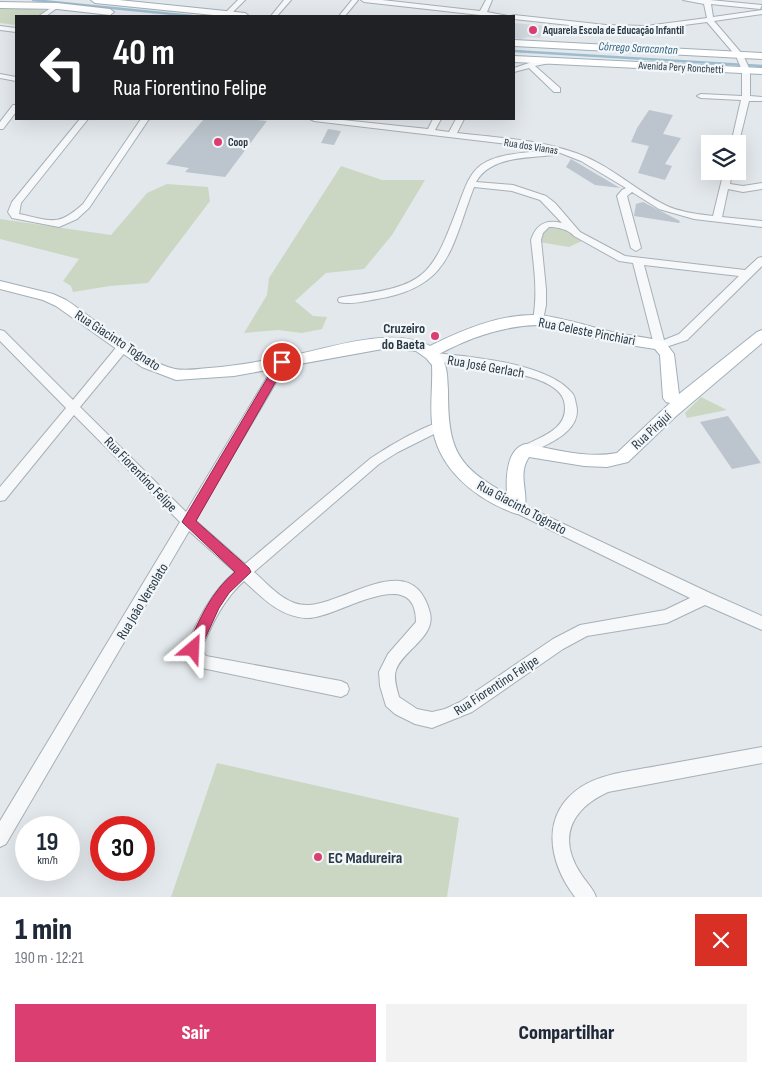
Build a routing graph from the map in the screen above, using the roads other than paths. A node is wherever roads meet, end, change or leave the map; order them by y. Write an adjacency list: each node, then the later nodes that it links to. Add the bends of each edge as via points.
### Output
1 (95, 0): 17 (main road)
2 (242, 0): 17 (street)
3 (288, 0): 18 (street)
4 (355, 0): 19 (street)
5 (364, 0): 10 (street)
6 (489, 0): 15 (street)
7 (686, 0): 8 (street)
8 (707, 1): 12 (street); 22 (street)
9 (0, 5): 11 (main road)
10 (413, 5): 15 (street)
11 (57, 6): 14 (main road); 16 (street)
12 (762, 8)
13 (762, 12): 22 (street)
14 (120, 13)
15 (483, 14): 20 (street)
16 (44, 15)
17 (226, 15)
18 (275, 15)
19 (343, 15)
20 (494, 15)
21 (515, 17): 22 (street, via 627,28)
22 (710, 20): 29 (street)
23 (0, 28): 24 (street)
24 (15, 30)
25 (515, 44): 29 (main road, Avenida Pery Ronchetti)
26 (762, 56): 29 (main road, Avenida Pery Ronchetti)
27 (515, 59): 28 (main road, Avenida Pery Ronchetti)
28 (600, 62): 29 (main road, Avenida Pery Ronchetti); 30 (street, Avenida Pery Ronchetti, via 549,61)
29 (748, 64): 36 (street)
30 (531, 66): 31 (street, Avenida Pery Ronchetti); 34 (street)
31 (515, 70)
32 (0, 76): 33 (street)
33 (15, 79)
34 (557, 90)
35 (701, 96): 36 (street)
36 (746, 98): 37 (street); 47 (street)
37 (762, 99)
38 (15, 108): 45 (street)
39 (83, 120): 40 (street, via 17,202 13,212 15,216 59,224 74,217 86,206)
40 (144, 120)
41 (332, 120): 44 (street, Rua dos Vianas)
42 (436, 120): 46 (street)
43 (460, 120): 48 (street)
44 (369, 122): 46 (street, Rua dos Vianas)
45 (0, 127)
46 (430, 133): 48 (street, Rua dos Vianas)
47 (737, 135)
48 (452, 136): 49 (street, Rua dos Vianas, via 533,144)
49 (564, 151): 51 (street, via 506,158 478,172); 54 (street, Rua dos Vianas, via 598,167)
50 (726, 180): 52 (street)
51 (472, 184): 57 (street, via 513,188 543,198); 63 (street, via 436,268 404,290)
52 (724, 186): 53 (street, via 743,189); 55 (street)
53 (762, 186)
54 (632, 189): 55 (street, Rua dos Vianas, via 662,207); 58 (street, via 622,196)
55 (717, 220): 56 (street, Rua dos Vianas)
56 (762, 224)
57 (573, 230): 60 (street, via 617,257); 64 (street, via 552,224 540,227 538,231 541,305)
58 (636, 248)
59 (762, 260): 61 (street)
60 (637, 261): 61 (street); 67 (street)
61 (748, 274): 67 (street, via 683,337)
62 (0, 285): 68 (main road, Rua Giacinto Tognato, via 61,303)
63 (344, 300)
64 (538, 320): 67 (main road, Rua Celeste Pinchiari); 70 (main road, Rua Celeste Pinchiari, via 486,329 458,338)
65 (0, 334): 74 (street, Rua Fiorentino Felipe)
66 (762, 335): 71 (main road)
67 (660, 345): 73 (main road, via 667,354 671,398); 75 (main road, via 657,351 660,405)
68 (123, 347): 72 (main road, Rua Giacinto Tognato, via 176,375); 74 (street)
69 (762, 349): 71 (main road, Rua Pirajuí)
70 (432, 354): 72 (main road, Rua Giacinto Tognato, via 414,345 397,343); 76 (main road, Rua Giacinto Tognato, via 440,374); 77 (street, Rua José Gerlach, via 520,370 548,380 569,395 572,402 568,423 561,431)
71 (736, 356): 73 (main road, Rua Pirajuí)
72 (282, 362): 80 (street, Rua João Versolato)
73 (688, 397): 75 (main road, Rua Pirajuí)
74 (74, 406): 78 (street); 80 (street, Rua Fiorentino Felipe)
75 (669, 413): 77 (main road, Rua Pirajuí, via 622,458 584,460)
76 (440, 426): 79 (main road, Rua Giacinto Tognato, via 447,452 460,471 478,487); 81 (street, via 375,461)
77 (525, 450): 79 (main road, via 514,468)
78 (0, 496)
79 (517, 507): 82 (street, Rua Giacinto Tognato)
80 (188, 522): 81 (street, Rua Fiorentino Felipe); 86 (street, Rua João Versolato)
81 (244, 572): 82 (street, Rua Fiorentino Felipe, via 280,604 302,611 323,610 379,589 394,587 407,590 417,600 423,623 393,659 387,672 388,686 392,701 401,710 432,720 466,707 558,644 585,630 667,616); 84 (street, via 225,589 215,604 193,649 196,657 202,662)
82 (704, 598): 83 (street, Rua Giacinto Tognato)
83 (762, 624)
84 (341, 689)
85 (762, 755): 87 (street, via 607,784 579,798 565,815 561,846 567,868)
86 (0, 838)
87 (588, 897)

